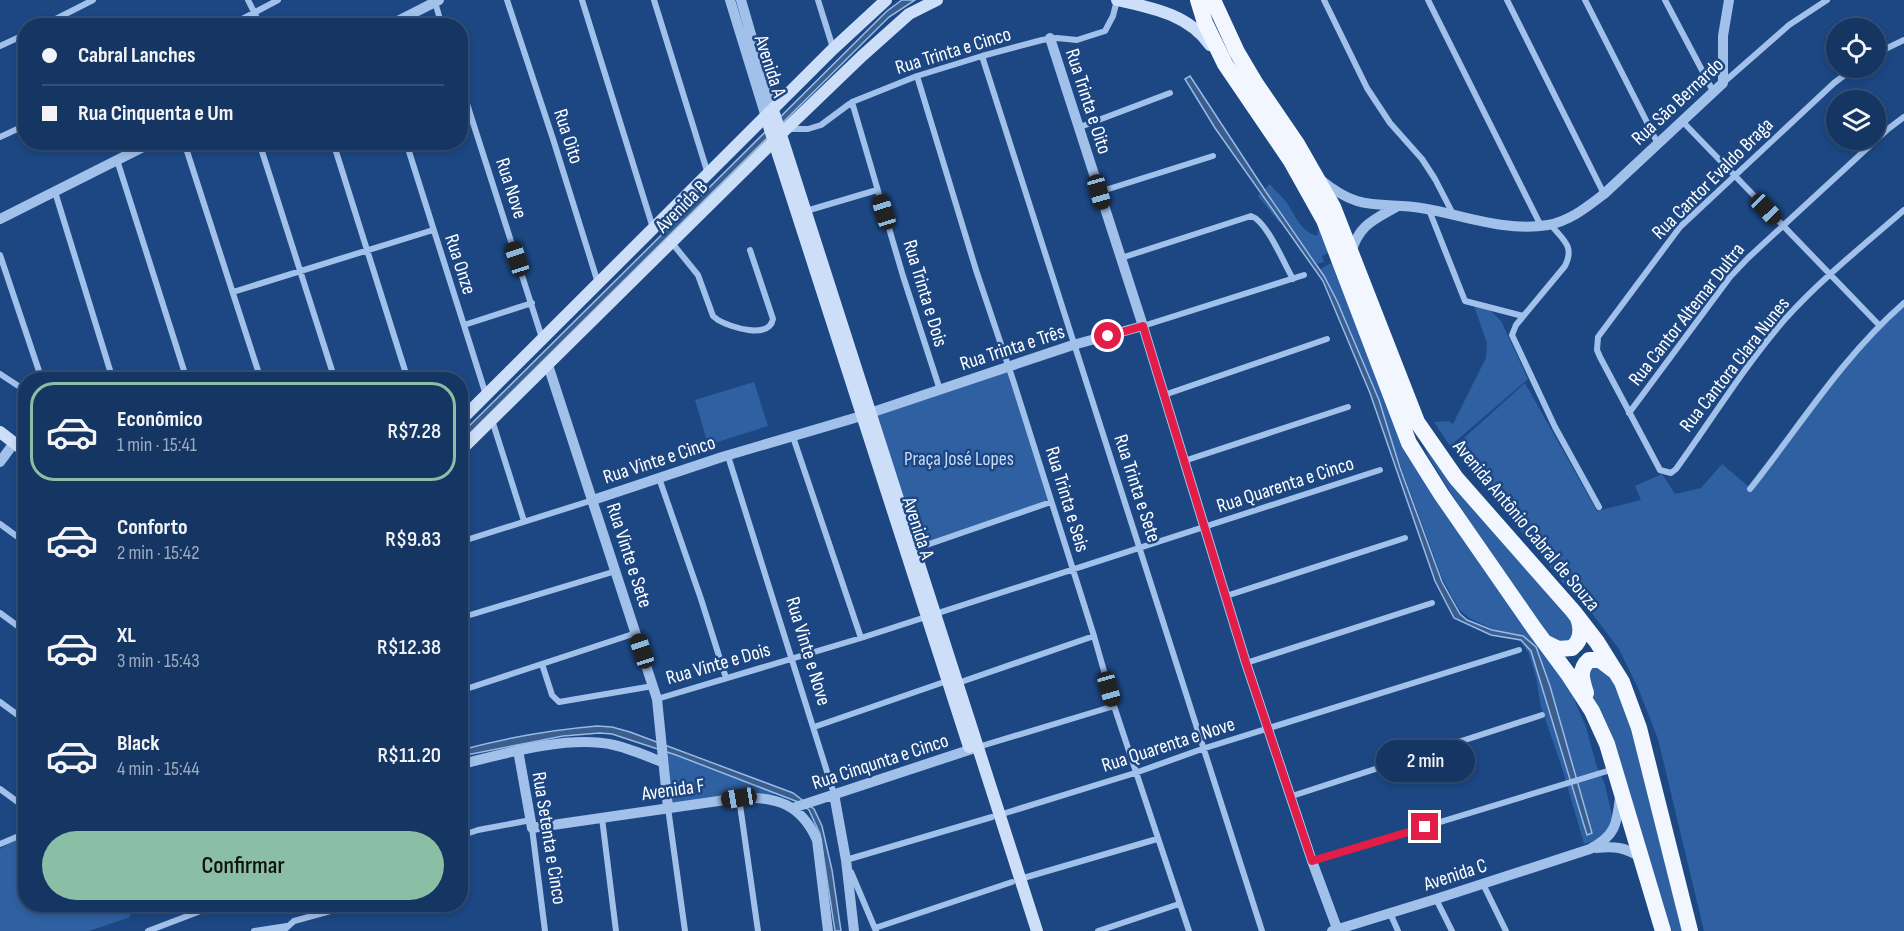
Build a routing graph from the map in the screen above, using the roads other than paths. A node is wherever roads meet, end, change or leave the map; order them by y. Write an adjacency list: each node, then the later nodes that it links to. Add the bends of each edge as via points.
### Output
1 (93, 0): 27 (street)
2 (248, 0): 26 (street)
3 (278, 0): 26 (street)
4 (507, 0): 90 (street, Rua Oito)
5 (582, 0): 78 (street)
6 (654, 0): 63 (street)
7 (730, 0): 48 (street, Avenida A)
8 (741, 0): 48 (street, Avenida A)
9 (818, 0): 37 (street)
10 (886, 0): 37 (main road, Avenida B)
11 (937, 0): 53 (main road, Avenida B, via 909,14)
12 (1117, 0): 34 (street, Rua Trinta e Cinco, via 1105,31 1077,40); 40 (main road, via 1185,21 1206,39)
13 (1198, 0): 40 (highway)
14 (1213, 0): 32 (highway, Avenida Antônio Cabral de Souza)
15 (1218, 0): 32 (highway)
16 (1324, 0): 74 (street, via 1367,88 1390,123 1422,159)
17 (1428, 0): 76 (street)
18 (1507, 0): 69 (street)
19 (1585, 0): 55 (street)
20 (1665, 0): 44 (street)
21 (1729, 0): 43 (street, via 1723,36)
22 (1807, 0): 25 (street)
23 (1827, 0): 25 (street, Rua São Bernardo)
24 (437, 1): 30 (street); 31 (street)
25 (1815, 6): 43 (street, Rua São Bernardo)
26 (254, 13): 28 (street); 29 (street)
27 (58, 18)
28 (244, 18)
29 (257, 18)
30 (404, 18)
31 (440, 18)
32 (1222, 20): 64 (highway, Avenida Antônio Cabral de Souza, via 1256,84)
33 (18, 38): 36 (street)
34 (1050, 38): 39 (street, Rua Trinta e Cinco); 51 (street, Rua Trinta e Oito)
35 (1904, 40): 38 (street)
36 (0, 46)
37 (833, 49): 48 (main road, Avenida B)
38 (1886, 49)
39 (982, 56): 41 (street, Rua Trinta e Cinco); 100 (street, Rua Trinta e Sete)
40 (1225, 64): 153 (highway, via 1291,161 1324,220 1409,443)
41 (917, 76): 46 (street, Rua Trinta e Cinco); 102 (street, Rua Trinta e Seis)
42 (1841, 78): 65 (street, Rua Cantor Evaldo Braga)
43 (1723, 83): 44 (street, Rua São Bernardo)
44 (1713, 91): 50 (street, Rua São Bernardo)
45 (1170, 93): 51 (street)
46 (852, 102): 53 (street, Rua Trinta e Cinco, via 821,124); 66 (street, Rua Trinta e Dois)
47 (468, 107): 92 (street, Rua Nove)
48 (770, 115): 53 (main road, Avenida A); 63 (main road, Avenida B)
49 (1904, 117): 77 (street, Rua Cantor Altemar Dultra)
50 (1682, 121): 55 (street, Rua São Bernardo); 65 (street)
51 (1080, 127): 68 (street, Rua Trinta e Oito)
52 (18, 129): 54 (street)
53 (779, 135): 73 (main road, Avenida A); 80 (main road, Avenida B)
54 (0, 137)
55 (1658, 144): 69 (street, Rua São Bernardo)
56 (137, 150): 62 (street)
57 (187, 150): 91 (street)
58 (262, 150): 86 (street)
59 (336, 150): 81 (street)
60 (408, 150): 79 (street, Rua Onze)
61 (1213, 156): 68 (street)
62 (117, 160): 67 (street); 105 (street)
63 (708, 174): 78 (main road, Avenida B)
64 (1316, 176): 70 (street, via 1330,188 1359,201); 83 (highway, Avenida Antônio Cabral de Souza)
65 (1734, 176): 77 (street); 115 (street, Rua Cantor Evaldo Braga, via 1680,227 1598,337 1600,357)
66 (877, 190): 73 (street); 111 (street, Rua Trinta e Dois)
67 (55, 192): 75 (street); 104 (street)
68 (1099, 192): 85 (street, Rua Trinta e Oito)
69 (1604, 194): 76 (street, Rua São Bernardo, via 1575,215)
70 (1398, 206): 71 (street); 83 (street, via 1359,232)
71 (1429, 209): 74 (street); 94 (street, via 1465,301)
72 (1904, 210): 87 (street, Rua Cantora Clara Nunes)
73 (802, 213): 117 (main road, Avenida A)
74 (1453, 215): 76 (street, via 1507,226)
75 (0, 219)
76 (1546, 225): 94 (street, via 1569,248 1570,256)
77 (1783, 226): 87 (street); 115 (street, Rua Cantor Altemar Dultra, via 1730,278)
78 (653, 228): 90 (main road, Avenida B)
79 (433, 230): 81 (street); 95 (street, Rua Onze)
80 (672, 243): 82 (street, via 698,275 713,316 756,331 771,325 773,319); 101 (main road, Avenida B)
81 (367, 250): 86 (street); 108 (street)
82 (750, 250)
83 (1351, 253): 148 (highway, Avenida Antônio Cabral de Souza, via 1417,422 1456,478)
84 (0, 255): 103 (street)
85 (1120, 258): 89 (street, via 1246,217 1256,218); 97 (street, Rua Trinta e Oito)
86 (300, 270): 91 (street); 107 (street)
87 (1831, 274): 96 (street); 115 (street, Rua Cantora Clara Nunes, via 1786,318 1671,473 1660,470)
88 (1304, 275): 89 (street, Rua Trinta e Três)
89 (1293, 279): 97 (street, Rua Trinta e Três)
90 (598, 283): 98 (main road, Avenida B)
91 (233, 292): 106 (street)
92 (532, 303): 95 (street); 98 (street, Rua Nove)
93 (1904, 303): 96 (street)
94 (1523, 316): 132 (street, via 1513,340)
95 (464, 325): 112 (street, Rua Onze)
96 (1879, 325): 129 (street, via 1845,363)
97 (1143, 326): 100 (street, Rua Trinta e Três); 113 (street, Rua Trinta e Oito)
98 (542, 338): 112 (main road, Avenida B)
99 (1327, 339): 113 (street)
100 (1073, 345): 102 (street, Rua Trinta e Três); 139 (street, Rua Trinta e Sete)
101 (548, 365): 118 (main road, Avenida B); 130 (street, Rua Vinte e Sete)
102 (1009, 367): 111 (street, Rua Trinta e Três); 131 (street, Rua Trinta e Seis)
103 (39, 372)
104 (110, 372)
105 (184, 372)
106 (258, 372)
107 (332, 372)
108 (405, 372)
109 (0, 374): 110 (street)
110 (18, 386)
111 (940, 390): 117 (street, Rua Trinta e Três)
112 (486, 395): 116 (main road, Avenida B)
113 (1164, 395): 125 (street, Rua Trinta e Oito)
114 (1348, 407): 125 (street)
115 (1629, 412)
116 (468, 413)
117 (866, 415): 120 (street, Rua Vinte e Cinco); 140 (main road, Avenida A); 146 (main road, Avenida A)
118 (492, 420): 121 (main road, Avenida B); 133 (street)
119 (0, 432): 122 (main road)
120 (793, 437): 124 (street, Rua Vinte e Cinco); 152 (street)
121 (468, 443)
122 (14, 444): 123 (main road); 126 (street)
123 (18, 447)
124 (728, 456): 128 (street, Rua Vinte e Cinco); 155 (street, Rua Vinte e Nove)
125 (1183, 461): 135 (street, Rua Trinta e Oito)
126 (0, 462)
127 (1380, 470): 135 (street, Rua Quarenta e Cinco)
128 (659, 478): 130 (street, Rua Vinte e Cinco); 159 (street)
129 (1750, 489)
130 (593, 500): 133 (street, Rua Vinte e Cinco); 142 (street, Rua Vinte e Sete)
131 (1051, 502): 140 (street); 141 (street, Rua Trinta e Seis)
132 (1599, 507)
133 (524, 521): 138 (street, Rua Vinte e Cinco)
134 (0, 524): 136 (street)
135 (1206, 527): 139 (street, Rua Quarenta e Cinco); 143 (street, Rua Trinta e Oito)
136 (18, 537)
137 (1405, 538): 143 (street)
138 (468, 539)
139 (1140, 548): 141 (street, Rua Quarenta e Cinco); 172 (street, Rua Trinta e Sete)
140 (915, 549): 146 (main road, Avenida A)
141 (1072, 570): 146 (street, Rua Quarenta e Cinco); 151 (street, Rua Trinta e Seis)
142 (616, 571): 147 (street); 150 (street, Rua Vinte e Sete)
143 (1226, 596): 156 (street, Rua Trinta e Oito)
144 (1432, 603): 156 (street)
145 (0, 613): 149 (street)
146 (931, 614): 152 (street, Rua Vinte e Dois); 160 (main road, Avenida A)
147 (468, 616)
148 (1578, 617): 153 (highway, via 1581,632 1576,645 1562,650); 158 (highway, Avenida Antônio Cabral de Souza)
149 (18, 626)
150 (636, 633): 157 (street); 161 (street, Rua Vinte e Sete)
151 (1094, 636): 160 (street); 165 (street, Rua Trinta e Seis)
152 (861, 638): 155 (street, Rua Vinte e Dois)
153 (1546, 643): 166 (highway)
154 (1519, 650): 170 (street, Rua Quarenta e Nove)
155 (793, 659): 159 (street, Rua Vinte e Dois); 169 (street, Rua Vinte e Nove)
156 (1246, 663): 170 (street, Rua Trinta e Oito)
157 (542, 664): 161 (street, via 552,695 559,702); 162 (street)
158 (1616, 672): 166 (highway, via 1600,660 1585,664 1581,678); 224 (highway, Avenida Antônio Cabral de Souza, via 1639,728)
159 (726, 678): 163 (street, Rua Vinte e Dois)
160 (953, 682): 169 (street); 171 (main road, Avenida A)
161 (653, 686): 163 (street, Rua Vinte e Sete)
162 (468, 688)
163 (657, 699): 175 (street, Rua Vinte e Sete)
164 (0, 702): 167 (street)
165 (1114, 706): 171 (street); 177 (street, Rua Trinta e Seis)
166 (1592, 711): 176 (highway)
167 (18, 715)
168 (1542, 716): 181 (street)
169 (814, 727): 179 (street, Rua Vinte e Nove)
170 (1269, 728): 172 (street, Rua Quarenta e Nove); 181 (street, Rua Trinta e Oito)
171 (974, 748): 179 (street, Rua Cinqunta e Cinco); 186 (main road, Avenida A)
172 (1202, 749): 177 (street, Rua Quarenta e Nove); 219 (street, Rua Trinta e Sete)
173 (518, 750): 174 (street); 175 (street, via 602,743); 188 (street, Rua Setenta e Cinco)
174 (468, 761)
175 (662, 761): 185 (street, Rua Vinte e Sete)
176 (1614, 769): 180 (highway); 196 (street)
177 (1136, 773): 186 (street, Rua Quarenta e Nove); 191 (street, Rua Trinta e Seis)
178 (0, 789): 183 (street)
179 (834, 794): 184 (street, Rua Cinqunta e Cinco); 195 (street, Rua Vinte e Nove)
180 (1621, 794): 193 (street, via 1611,834); 194 (highway)
181 (1292, 796): 196 (street, Rua Trinta e Oito)
182 (739, 798): 184 (street, Avenida F, via 765,797); 185 (street, Avenida F); 212 (street)
183 (18, 802)
184 (796, 807): 213 (street, Avenida F, via 817,840)
185 (668, 808): 187 (street, Avenida F); 211 (street)
186 (996, 816): 195 (street, Rua Quarenta e Nove); 197 (main road, Avenida A)
187 (602, 817): 188 (street, Avenida F); 210 (street)
188 (531, 824): 189 (street, Avenida F); 209 (street, Rua Setenta e Cinco)
189 (468, 835)
190 (18, 836): 192 (street)
191 (1157, 839): 197 (street); 200 (street, Rua Trinta e Seis)
192 (0, 844)
193 (1590, 849): 194 (street, via 1614,846); 198 (street, Avenida C)
194 (1640, 857): 223 (highway)
195 (846, 860): 205 (street); 214 (street, Rua Vinte e Nove)
196 (1312, 861): 206 (street, Rua Trinta e Oito)
197 (1016, 880): 205 (street); 215 (main road, Avenida A); 216 (main road, Avenida A)
198 (1483, 884): 199 (street, Avenida C); 222 (street)
199 (1436, 899): 203 (street, Avenida C); 221 (street)
200 (1179, 904): 217 (street); 218 (street, Rua Trinta e Seis)
201 (198, 912): 207 (street)
202 (327, 912): 204 (street, via 294,921)
203 (1390, 913): 206 (street, Avenida C); 220 (street)
204 (285, 929): 208 (street)
205 (876, 930)
206 (1335, 930)
207 (148, 931)
208 (254, 931)
209 (545, 931)
210 (616, 931)
211 (685, 931)
212 (758, 931)
213 (828, 931)
214 (854, 931)
215 (1028, 931)
216 (1037, 931)
217 (1098, 931)
218 (1189, 931)
219 (1262, 931)
220 (1398, 931)
221 (1452, 931)
222 (1506, 931)
223 (1663, 931)
224 (1690, 931)

